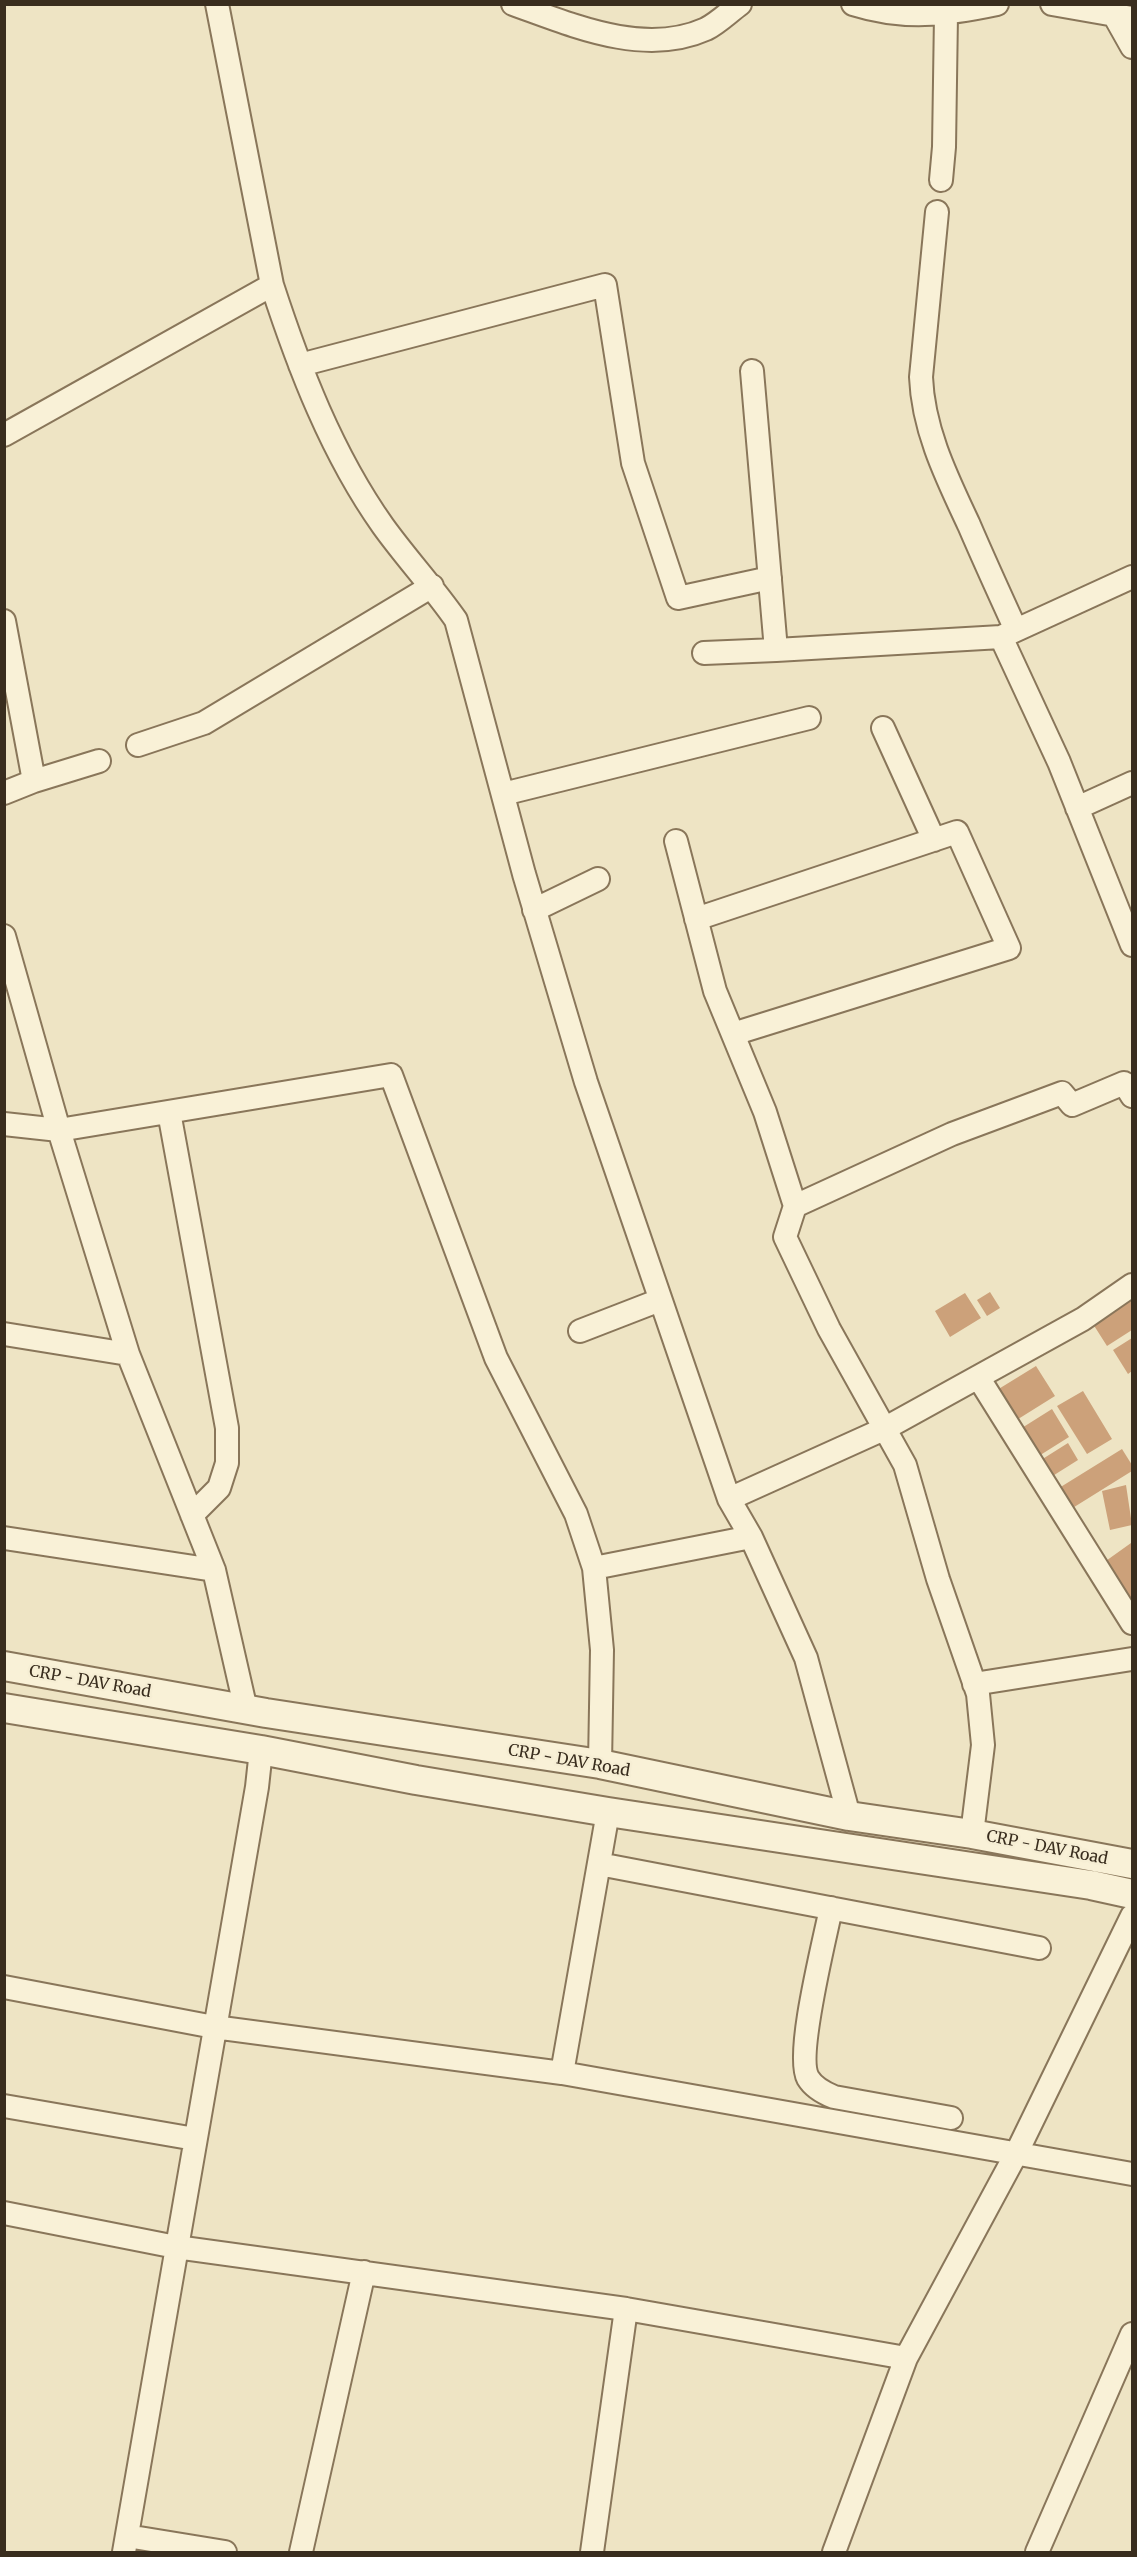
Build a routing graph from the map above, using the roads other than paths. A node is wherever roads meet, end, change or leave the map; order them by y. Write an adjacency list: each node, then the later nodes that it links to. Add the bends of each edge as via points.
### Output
1 (217, 4): 12 (street)
2 (513, 4): 3 (street, via 595,31 639,40 666,40 707,29)
3 (740, 4)
4 (996, 4): 7 (street)
5 (1052, 4): 8 (street)
6 (859, 5): 7 (street, via 903,15)
7 (946, 15): 10 (street)
8 (1123, 17): 9 (street)
9 (1132, 47)
10 (941, 180)
11 (938, 212): 20 (street, via 921,377 922,403)
12 (272, 285): 13 (street); 15 (street)
13 (300, 365): 17 (street, via 605,285 633,463 678,598); 18 (street, via 344,461 383,526)
14 (752, 371): 17 (street)
15 (4, 435)
16 (1132, 577): 20 (street)
17 (770, 578): 21 (street)
18 (432, 585): 25 (street, via 204,723); 30 (street, via 456,620)
19 (4, 621): 27 (street)
20 (1009, 634): 21 (street, via 907,645); 31 (street)
21 (776, 650): 22 (street)
22 (704, 653)
23 (809, 718): 30 (street)
24 (883, 728): 32 (street)
25 (138, 745)
26 (99, 761): 27 (street)
27 (34, 781): 29 (street)
28 (1132, 783): 31 (street)
29 (4, 793)
30 (503, 794): 35 (street)
31 (1077, 808): 38 (street)
32 (934, 840): 36 (street); 39 (street, via 957,832 1009,948)
33 (676, 841): 36 (street)
34 (598, 879): 35 (street)
35 (534, 910): 46 (street, via 586,1082)
36 (696, 919): 39 (street, via 715,990)
37 (4, 936): 43 (street)
38 (1132, 945)
39 (733, 1034): 44 (street, via 765,1112)
40 (1132, 1096): 44 (street, via 1124,1083 1072,1105 1062,1093 952,1134)
41 (169, 1112): 43 (street); 53 (street, via 227,1428 227,1463 219,1488); 56 (street, via 391,1075 496,1358 576,1514)
42 (4, 1124): 43 (street)
43 (59, 1130): 49 (street)
44 (795, 1206): 51 (street, via 785,1238 829,1329)
45 (1132, 1286): 50 (street, via 1083,1319)
46 (660, 1300): 47 (street); 52 (street)
47 (580, 1331)
48 (4, 1334): 49 (street)
49 (128, 1354): 53 (street)
50 (978, 1377): 51 (street); 58 (street)
51 (884, 1428): 52 (street); 61 (street, via 905,1465)
52 (729, 1499): 54 (street)
53 (192, 1515): 57 (street)
54 (752, 1537): 56 (street); 69 (street, via 806,1658)
55 (4, 1538): 57 (street)
56 (594, 1568): 66 (street, via 602,1650)
57 (214, 1570): 63 (street)
58 (1132, 1623)
59 (1132, 1659): 61 (street)
60 (4, 1666): 63 (street, CRP - DAV Road)
61 (974, 1684): 70 (street, via 983,1745)
62 (4, 1708): 65 (street, CRP - DAV Road)
63 (246, 1710): 64 (street, CRP - DAV Road)
64 (461, 1743): 66 (street, CRP - DAV Road); 67 (street)
65 (261, 1750): 67 (street, CRP - DAV Road); 78 (street)
66 (600, 1764): 69 (street, CRP - DAV Road)
67 (451, 1786): 68 (street, CRP - DAV Road)
68 (608, 1812): 71 (street); 73 (street, CRP - DAV Road, via 1091,1884)
69 (849, 1816): 70 (street, CRP - DAV Road)
70 (972, 1834): 72 (street, CRP - DAV Road)
71 (598, 1864): 74 (street); 79 (street)
72 (1132, 1864)
73 (1132, 1894)
74 (831, 1908): 76 (street); 81 (street, via 803,2049 808,2078 820,2091 834,2097)
75 (1132, 1916): 83 (street)
76 (1039, 1948)
77 (4, 1987): 78 (street)
78 (214, 2027): 79 (street); 82 (street)
79 (562, 2073): 83 (street)
80 (4, 2106): 82 (street)
81 (951, 2118)
82 (195, 2139): 86 (street)
83 (1016, 2154): 84 (street); 90 (street)
84 (1132, 2174)
85 (4, 2213): 86 (street)
86 (177, 2247): 87 (street); 91 (street)
87 (364, 2272): 88 (street); 93 (street)
88 (626, 2310): 90 (street); 94 (street)
89 (1132, 2334): 96 (street)
90 (906, 2358): 95 (street)
91 (126, 2545): 92 (street)
92 (225, 2553)
93 (301, 2553)
94 (592, 2553)
95 (834, 2553)
96 (1037, 2553)

